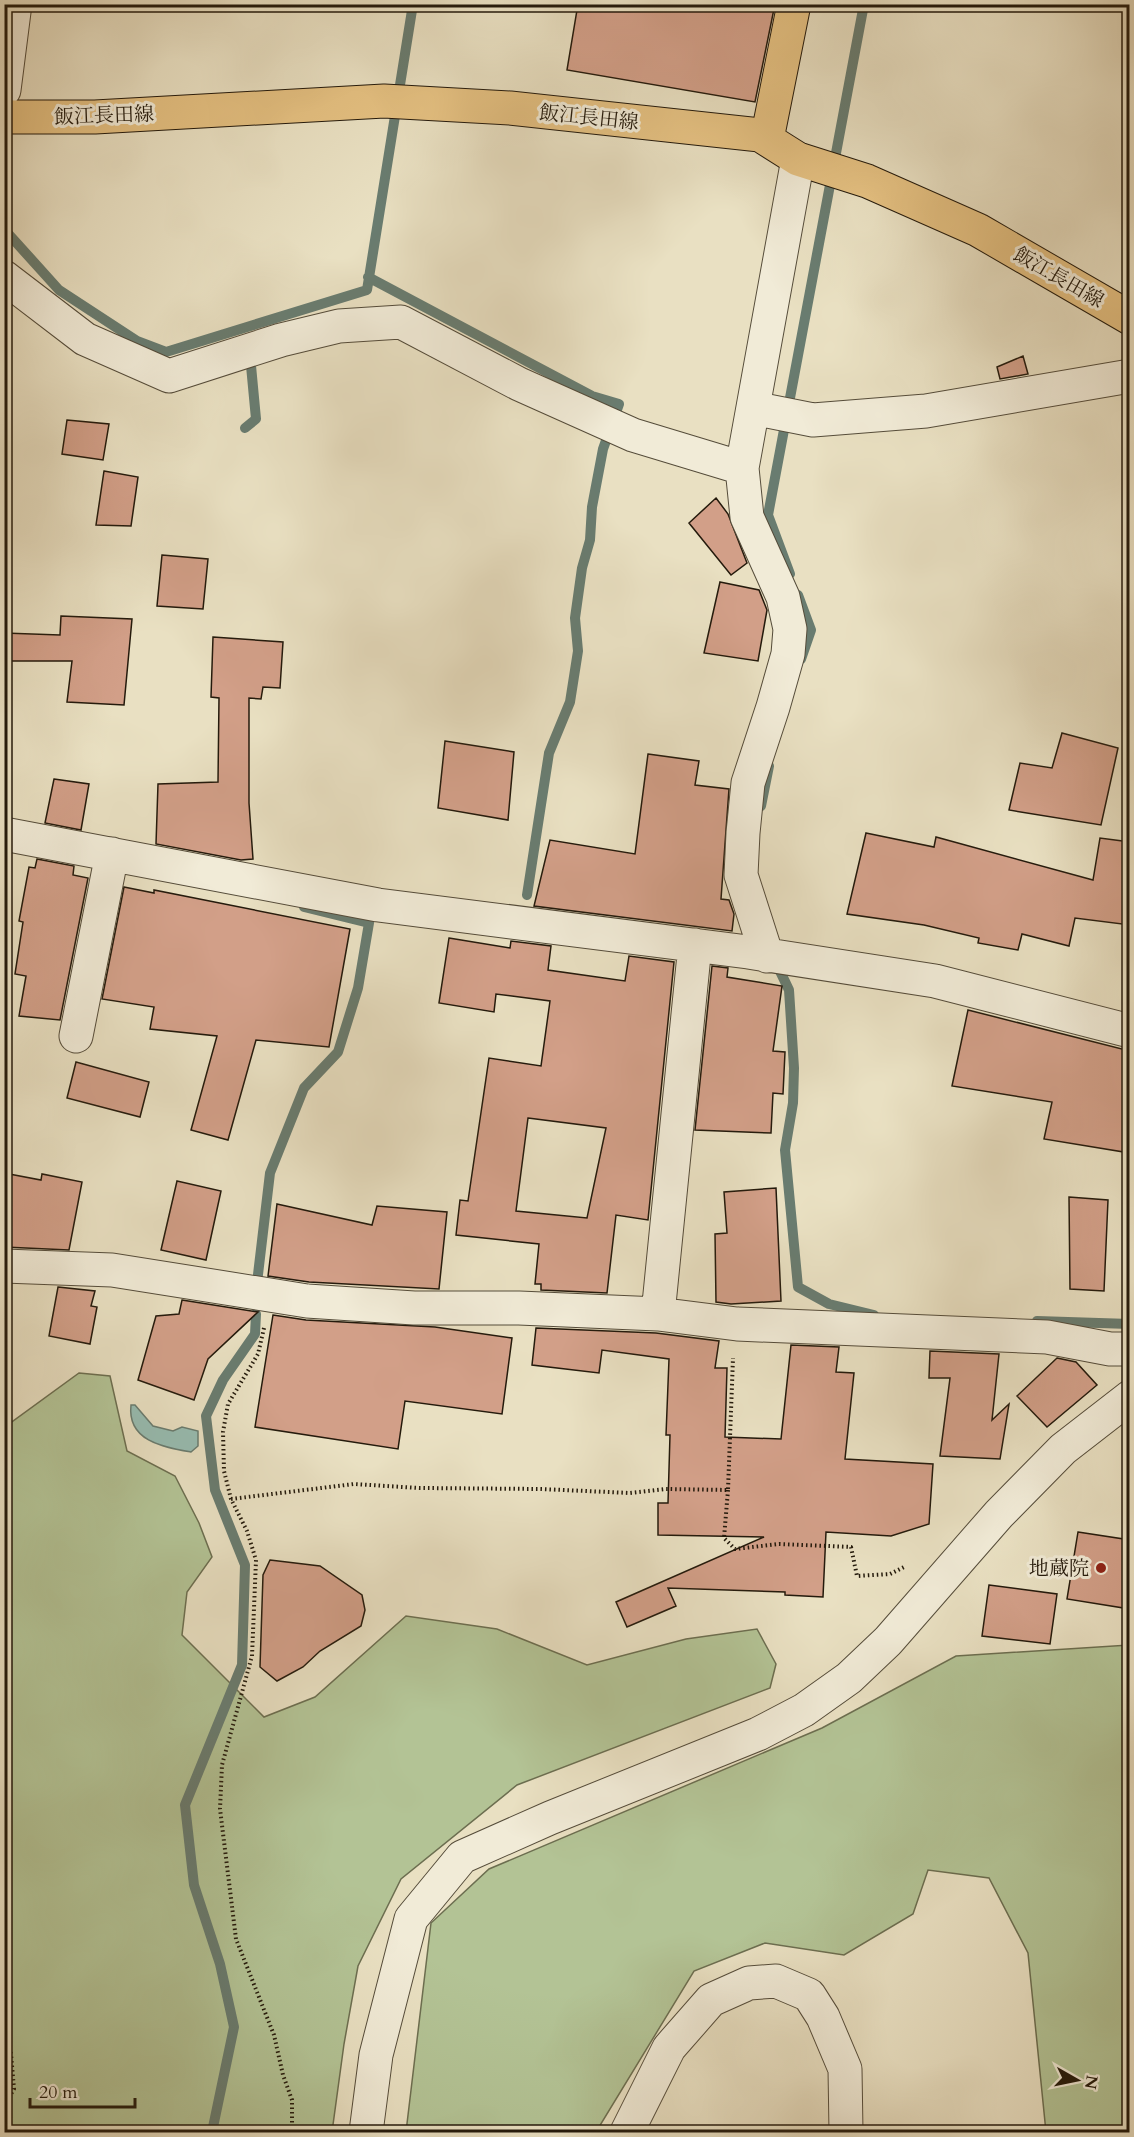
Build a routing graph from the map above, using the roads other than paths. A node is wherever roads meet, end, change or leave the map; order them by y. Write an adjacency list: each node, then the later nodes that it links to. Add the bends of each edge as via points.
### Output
1 (15, 4): 3 (street)
2 (794, 4): 5 (main road)
3 (4, 90)
4 (4, 117): 5 (main road, 飯江長田線, via 95,117 384,101 510,108 760,135)
5 (767, 139): 6 (main road, 飯江長田線)
6 (798, 159): 8 (main road, 飯江長田線, via 867,181 978,230); 10 (street)
7 (4, 278): 11 (street, via 85,339 169,376 339,326 402,322 519,384 633,435)
8 (1130, 318)
9 (1130, 376): 10 (street, via 927,411 813,420)
10 (753, 408): 11 (street)
11 (742, 468): 15 (street, via 747,517 783,597 790,629 788,654 748,783 743,833 741,875)
12 (4, 834): 13 (street)
13 (112, 854): 14 (street, via 378,905); 17 (street)
14 (695, 945): 15 (street); 19 (street)
15 (767, 956): 16 (street, via 935,981)
16 (1130, 1031)
17 (76, 1036)
18 (4, 1266): 19 (street, via 112,1270 272,1296 414,1308)
19 (658, 1314): 20 (street, via 736,1323 1047,1337)
20 (1130, 1349)
21 (1130, 1397): 22 (street, via 1063,1449 999,1514 888,1641 849,1678 804,1710 758,1734 462,1857 411,1919 376,2055)
22 (366, 2133)
23 (627, 2133): 24 (street, via 669,2048 711,2000 749,1983 776,1981 809,1995 823,2017 845,2069)
24 (846, 2133)

